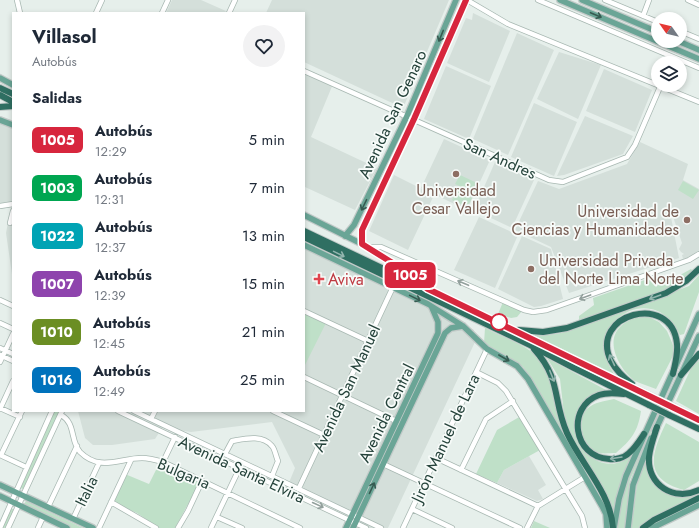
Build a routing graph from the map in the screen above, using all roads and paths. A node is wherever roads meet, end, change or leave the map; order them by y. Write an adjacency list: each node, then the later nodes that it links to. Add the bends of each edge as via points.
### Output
1 (17, 0): 14 (street)
2 (102, 0): 15 (street)
3 (168, 0): 16 (street)
4 (235, 0): 17 (street)
5 (456, 0): 40 (main road, Avenida San Genaro, one-way to 40)
6 (467, 0): 29 (street, via 508,24); 41 (main road, Avenida San Genaro)
7 (538, 0): 26 (street)
8 (560, 0): 25 (main road, one-way to 25)
9 (583, 0): 20 (main road)
10 (605, 0): 18 (street)
11 (649, 0): 18 (street)
12 (688, 0): 13 (street)
13 (699, 5)
14 (20, 12)
15 (96, 12)
16 (162, 12)
17 (229, 12)
18 (643, 16): 19 (street)
19 (651, 19)
20 (651, 29)
21 (687, 34): 22 (street)
22 (699, 39)
23 (687, 45): 24 (main road)
24 (699, 50)
25 (699, 59)
26 (699, 68)
27 (305, 71): 40 (street, San Andres)
28 (0, 78): 30 (main road)
29 (651, 83)
30 (12, 84)
31 (0, 88): 34 (highway)
32 (658, 92): 41 (street, San Andres, via 636,145 627,157 563,182 549,180)
33 (673, 92): 37 (street)
34 (12, 94)
35 (0, 96): 36 (highway)
36 (12, 102)
37 (699, 102)
38 (12, 106): 39 (highway)
39 (0, 107)
40 (407, 116): 41 (street, San Andres); 44 (main road, Avenida San Genaro)
41 (414, 119): 45 (main road, Avenida San Genaro)
42 (0, 120): 43 (main road)
43 (12, 125)
44 (381, 171): 45 (main road); 52 (main road, Avenida San Genaro, one-way to 52, via 352,229)
45 (388, 174): 55 (main road, Avenida San Genaro, via 362,230)
46 (12, 204): 47 (street)
47 (0, 206)
48 (12, 215): 50 (street)
49 (305, 215): 52 (main road)
50 (10, 223)
51 (305, 231): 59 (highway)
52 (345, 236): 55 (main road)
53 (305, 237): 72 (highway, one-way to 72)
54 (305, 245): 58 (main road)
55 (365, 245): 56 (street, one-way to 55, via 547,310 533,312 381,247); 59 (highway)
56 (699, 254)
57 (699, 269): 68 (highway, one-way to 68, via 686,281 666,293 567,328 543,332)
58 (393, 287): 62 (main road, one-way to 62); 71 (street, Avenida San Manuel)
59 (428, 289): 68 (highway)
60 (0, 300): 61 (street)
61 (12, 306)
62 (432, 308): 66 (main road); 79 (main road, Avenida Central, via 438,322 438,333)
63 (305, 311): 71 (street)
64 (699, 314): 83 (main road)
65 (0, 323): 67 (street)
66 (463, 326): 74 (main road); 79 (main road, Avenida Central, via 448,330)
67 (12, 329)
68 (515, 330): 87 (highway)
69 (12, 336): 75 (street)
70 (699, 336): 84 (main road)
71 (368, 341): 89 (street, Avenida San Manuel)
72 (530, 345): 88 (highway); 168 (highway, one-way to 168, via 546,363 554,379 567,433 602,494 613,518)
73 (0, 348): 75 (street)
74 (487, 349): 82 (street, Jirón Manuel de Lara); 125 (main road, one-way to 125, via 517,366 528,378)
75 (5, 350): 76 (street); 78 (street)
76 (12, 354)
77 (699, 354): 84 (highway)
78 (1, 356): 80 (street); 81 (street)
79 (430, 358): 102 (main road, Avenida Central); 120 (main road, Avenida Central)
80 (12, 361)
81 (0, 362)
82 (476, 372): 90 (street, via 501,386); 115 (street, Jirón Manuel de Lara)
83 (673, 374): 87 (highway, one-way to 83, via 615,366 609,354 609,339 612,332 627,316 650,313 669,325 677,343 678,354); 108 (main road)
84 (681, 374): 105 (main road)
85 (305, 377): 89 (street)
86 (12, 383): 91 (street)
87 (637, 389): 101 (highway, bridge)
88 (627, 394): 103 (highway, bridge); 108 (highway, one-way to 88, via 629,453 623,457 610,459 603,459 590,453 581,442 577,427 580,411 585,405 600,395)
89 (342, 395): 102 (street); 110 (street, Avenida San Manuel)
90 (513, 401): 123 (street, via 486,419); 130 (street)
91 (0, 408): 99 (street)
92 (22, 412): 99 (street)
93 (52, 412): 121 (street)
94 (120, 412): 106 (street, Avenida Santa Elvira)
95 (136, 412): 100 (street, Avenida Santa Elvira)
96 (154, 412): 100 (street)
97 (275, 412): 110 (street)
98 (61, 413): 112 (street, via 69,422); 135 (street)
99 (20, 417): 114 (street)
100 (151, 419): 104 (street, Avenida Santa Elvira)
101 (698, 419)
102 (396, 421): 147 (main road, Avenida Central)
103 (683, 422): 107 (highway); 109 (highway)
104 (162, 424): 106 (street); 113 (street, Avenida Santa Elvira)
105 (657, 427): 131 (highway, via 649,456 656,483 672,493 686,495); 169 (main road, via 643,455 633,485)
106 (159, 430): 111 (street, Avenida Santa Elvira)
107 (699, 430)
108 (644, 434): 168 (main road, via 623,486)
109 (699, 434)
110 (324, 435): 129 (street, Avenida San Manuel)
111 (175, 437): 117 (street); 122 (street, Avenida Santa Elvira)
112 (77, 446): 119 (street, via 81,453); 142 (street)
113 (225, 454): 118 (street, Avenida Santa Elvira); 124 (street, via 232,441 255,438 265,441 272,446 278,461)
114 (0, 455): 121 (street)
115 (436, 458): 123 (street); 127 (street, Jirón Manuel de Lara)
116 (131, 460): 117 (street, Bulgaria, via 141,458); 119 (street, Bulgaria); 138 (street)
117 (163, 462): 126 (street, Bulgaria)
118 (243, 462): 122 (street); 124 (street, Avenida Santa Elvira)
119 (99, 463): 146 (street, Italia)
120 (383, 464): 127 (street); 147 (main road, Avenida Central, one-way to 120)
121 (26, 467): 132 (street)
122 (240, 468): 133 (street); 147 (street, Avenida Santa Elvira, one-way to 147)
123 (461, 470): 141 (street)
124 (272, 476): 129 (street, Avenida Santa Elvira)
125 (585, 477): 130 (street); 167 (main road, via 606,514)
126 (202, 481): 133 (street, Bulgaria); 155 (street)
127 (424, 483): 143 (street, Jirón Manuel de Lara); 164 (street)
128 (0, 485): 132 (main road)
129 (299, 488): 147 (street, Avenida Santa Elvira)
130 (565, 489): 141 (street); 166 (street, via 583,519)
131 (699, 490)
132 (16, 492): 135 (main road); 137 (street)
133 (229, 493): 144 (street); 158 (street, Bulgaria)
134 (0, 496): 137 (main road)
135 (22, 496): 139 (street); 142 (main road)
136 (699, 498): 170 (highway, via 654,520)
137 (12, 502): 139 (main road); 148 (street)
138 (111, 502): 153 (street); 154 (street)
139 (19, 505): 145 (main road); 149 (street)
140 (699, 505): 171 (main road)
141 (538, 506): 165 (street)
142 (48, 507): 146 (main road)
143 (412, 509): 162 (street, Jirón Manuel de Lara); 163 (street)
144 (217, 516): 156 (street); 157 (street)
145 (43, 517): 150 (street); 151 (main road)
146 (73, 519): 152 (main road)
147 (354, 521): 159 (main road, Avenida Central); 160 (street, Avenida Santa Elvira); 161 (street, Avenida Santa Elvira)
148 (0, 528)
149 (8, 528)
150 (38, 528)
151 (67, 528)
152 (93, 528)
153 (99, 528)
154 (156, 528)
155 (178, 528)
156 (211, 528)
157 (242, 528)
158 (300, 528)
159 (346, 528)
160 (366, 528)
161 (381, 528)
162 (403, 528)
163 (452, 528)
164 (520, 528)
165 (528, 528)
166 (585, 528)
167 (607, 528)
168 (614, 528)
169 (628, 528)
170 (644, 528)
171 (652, 528)

